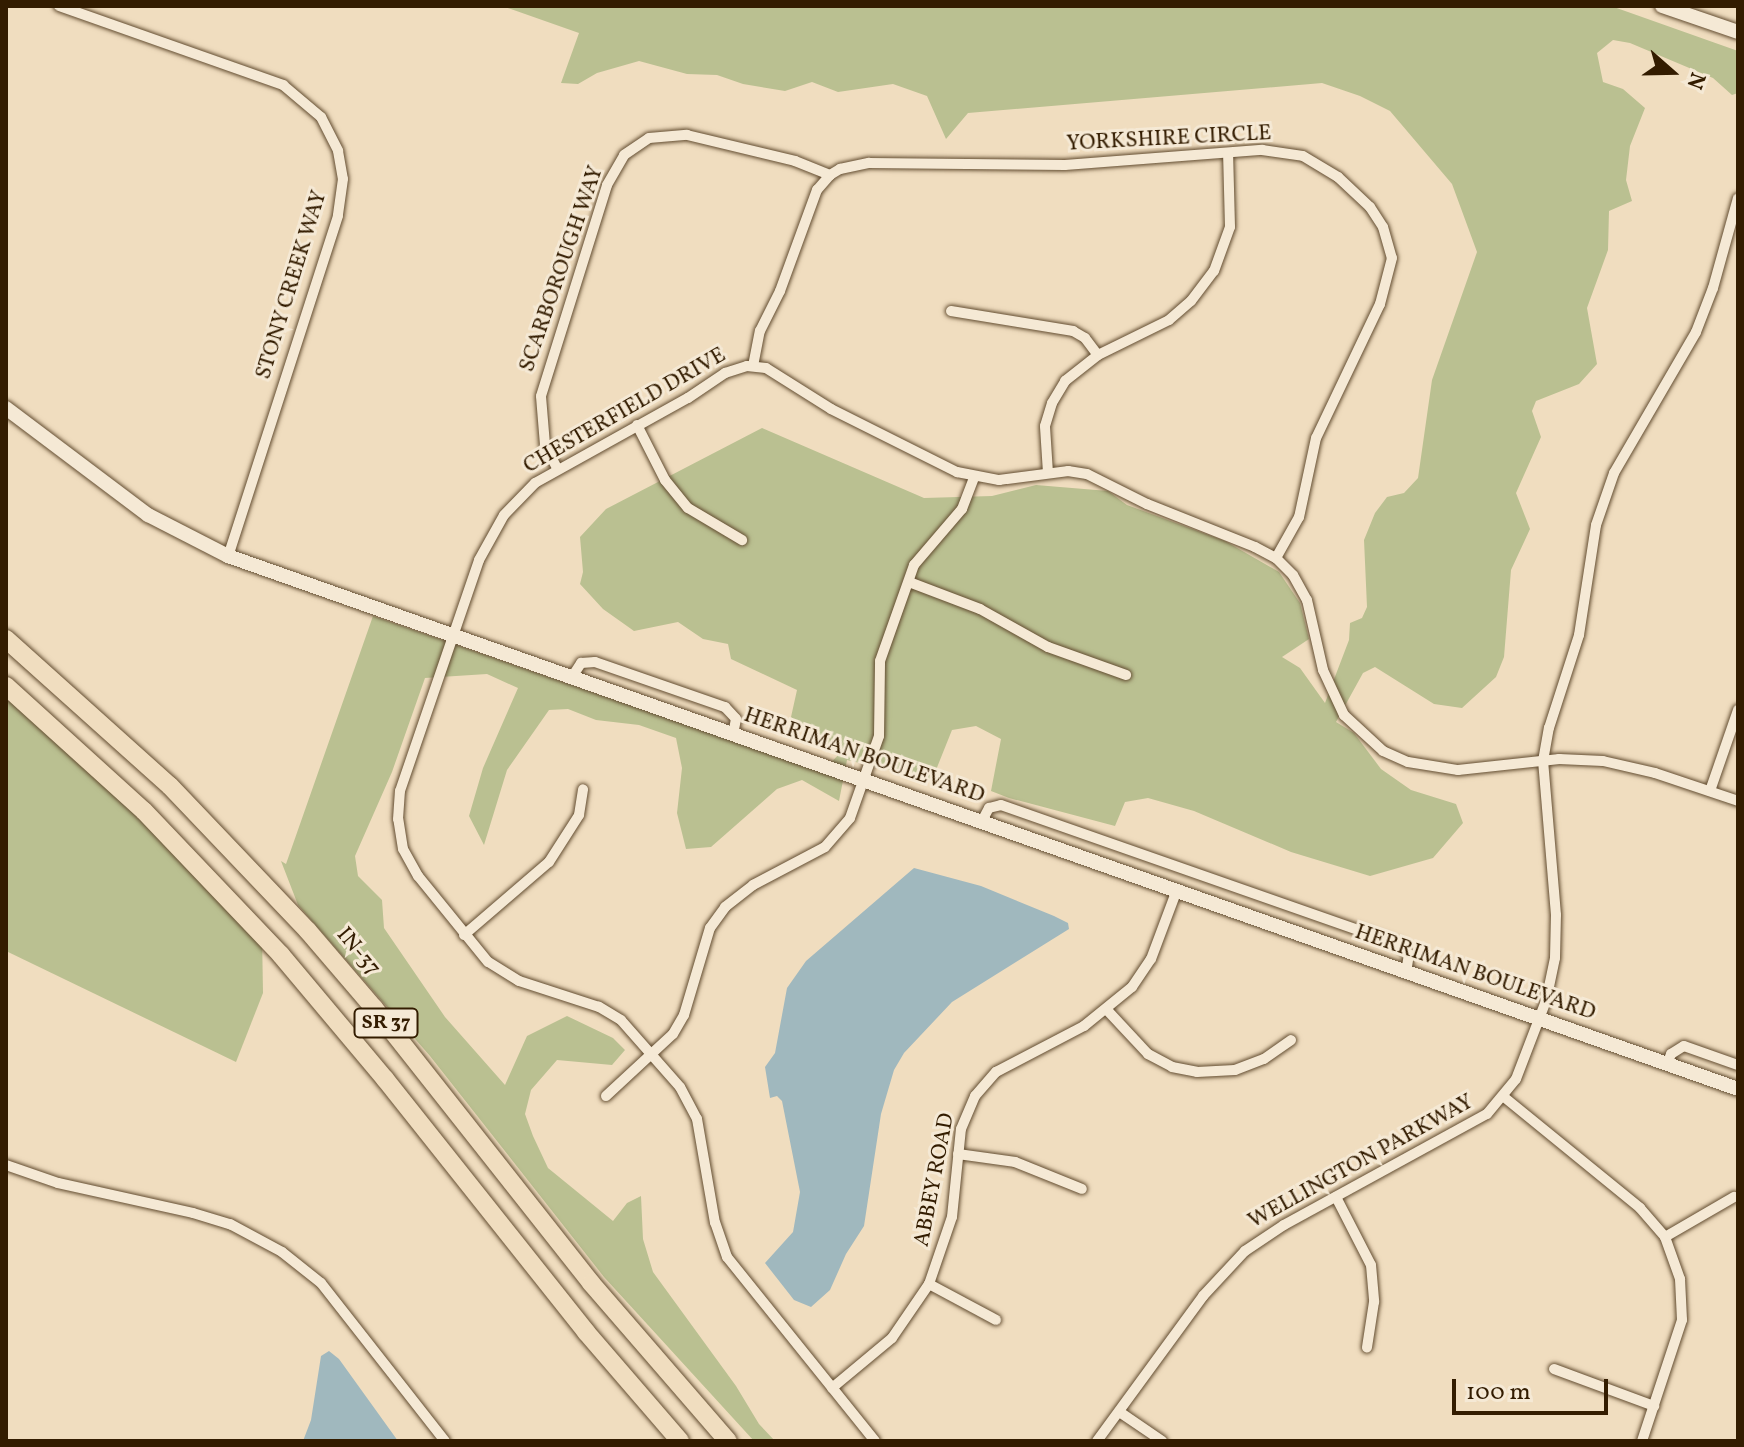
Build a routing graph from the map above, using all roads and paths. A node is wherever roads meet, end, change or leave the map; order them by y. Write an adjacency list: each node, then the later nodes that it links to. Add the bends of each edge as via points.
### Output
1 (59, 6): 16 (street, STONY CREEK WAY, via 283,85 321,117 338,151 343,179 338,216)
2 (1662, 6): 3 (street)
3 (1738, 32)
4 (1228, 153): 5 (street, YORKSHIRE CIRCLE, via 1065,165 869,163); 8 (street, via 1230,227 1207,282 1169,320); 17 (street, YORKSHIRE CIRCLE, via 1278,151 1325,168 1378,217 1391,251 1380,304 1321,423 1299,517)
5 (830, 175): 9 (street, via 817,190 760,331); 12 (street, SCARBOROUGH WAY, via 687,135 649,138 624,155 607,185 541,396 545,445)
6 (1738, 198): 26 (street, WELLINGTON PARKWAY, via 1696,332 1608,486 1596,525 1579,635)
7 (951, 311): 8 (street, via 1073,331)
8 (1098, 355): 13 (street, via 1065,381 1052,403 1045,440)
9 (753, 366): 11 (street, CHESTERFIELD DRIVE, via 725,373); 14 (street, CHESTERFIELD DRIVE, via 781,375 831,409)
10 (6, 408): 16 (street, HERRIMAN BOULEVARD, via 148,515)
11 (637, 425): 12 (street, CHESTERFIELD DRIVE); 15 (street, via 665,480 688,508)
12 (557, 468): 19 (street, CHESTERFIELD DRIVE, via 521,495 493,532)
13 (1048, 473): 14 (street, CHESTERFIELD DRIVE, via 1014,480); 17 (street, CHESTERFIELD DRIVE, via 1068,471 1097,478)
14 (974, 477): 18 (street, via 962,509 918,558)
15 (742, 540)
16 (228, 556): 19 (street, HERRIMAN BOULEVARD)
17 (1276, 558): 26 (street, CHESTERFIELD DRIVE, via 1307,600 1331,692 1344,715 1374,744 1408,762 1441,769)
18 (909, 582): 21 (street, via 980,609 1048,647); 27 (street, via 878,670 880,729)
19 (454, 635): 22 (street, HERRIMAN BOULEVARD); 33 (street, via 403,781 398,819 408,860)
20 (6, 639): 59 (highway, IN-37 / SR 37, via 170,786 308,931 591,1283)
21 (1126, 675)
22 (572, 677): 25 (street, HERRIMAN BOULEVARD); 25 (street, via 581,663 595,662 711,702 735,715)
23 (6, 686): 58 (highway, SR 37, via 154,821 304,980)
24 (1738, 710): 29 (street)
25 (733, 734): 27 (street, HERRIMAN BOULEVARD)
26 (1543, 761): 29 (street, CHESTERFIELD DRIVE, via 1625,765); 36 (street, WELLINGTON PARKWAY, via 1557,936)
27 (865, 780): 31 (street, HERRIMAN BOULEVARD); 38 (street, via 850,818 825,847 734,897 716,918 679,1025)
28 (583, 789): 33 (street, via 575,825 549,862)
29 (1710, 791): 30 (street, CHESTERFIELD DRIVE)
30 (1738, 801)
31 (982, 821): 32 (street, HERRIMAN BOULEVARD); 34 (street, via 989,808 1001,805 1341,925 1405,948 1410,961)
32 (1177, 890): 34 (street, HERRIMAN BOULEVARD); 35 (street, ABBEY ROAD, via 1151,959)
33 (464, 935): 38 (street, via 510,977 610,1013)
34 (1406, 972): 36 (street, HERRIMAN BOULEVARD)
35 (1107, 1010): 37 (street, via 1148,1054 1183,1070 1235,1070); 44 (street, ABBEY ROAD, via 988,1080 965,1115)
36 (1539, 1018): 39 (street, HERRIMAN BOULEVARD); 43 (street, WELLINGTON PARKWAY)
37 (1291, 1040)
38 (653, 1055): 42 (street); 54 (street, via 680,1087 697,1119 715,1223 727,1257)
39 (1667, 1064): 40 (street, via 1684,1046); 41 (street, HERRIMAN BOULEVARD)
40 (1738, 1065)
41 (1738, 1089)
42 (606, 1096)
43 (1504, 1097): 47 (street, WELLINGTON PARKWAY, via 1462,1129); 49 (street, via 1640,1208)
44 (958, 1154): 46 (street, via 1015,1162); 50 (street, ABBEY ROAD, via 952,1217)
45 (6, 1165): 57 (street, via 58,1183 230,1224 282,1252 321,1283)
46 (1082, 1189)
47 (1336, 1197): 52 (street, via 1371,1265 1374,1302); 56 (street, WELLINGTON PARKWAY, via 1263,1238 1224,1270)
48 (1734, 1197): 49 (street)
49 (1665, 1237): 55 (street, via 1683,1306)
50 (929, 1284): 51 (street); 54 (street, ABBEY ROAD, via 892,1338)
51 (996, 1320)
52 (1367, 1347)
53 (1554, 1369): 55 (street)
54 (832, 1388): 60 (street)
55 (1654, 1406): 63 (street)
56 (1121, 1413): 61 (street, WELLINGTON PARKWAY); 62 (street)
57 (445, 1441)
58 (680, 1441)
59 (728, 1441)
60 (875, 1441)
61 (1097, 1441)
62 (1162, 1441)
63 (1642, 1441)

